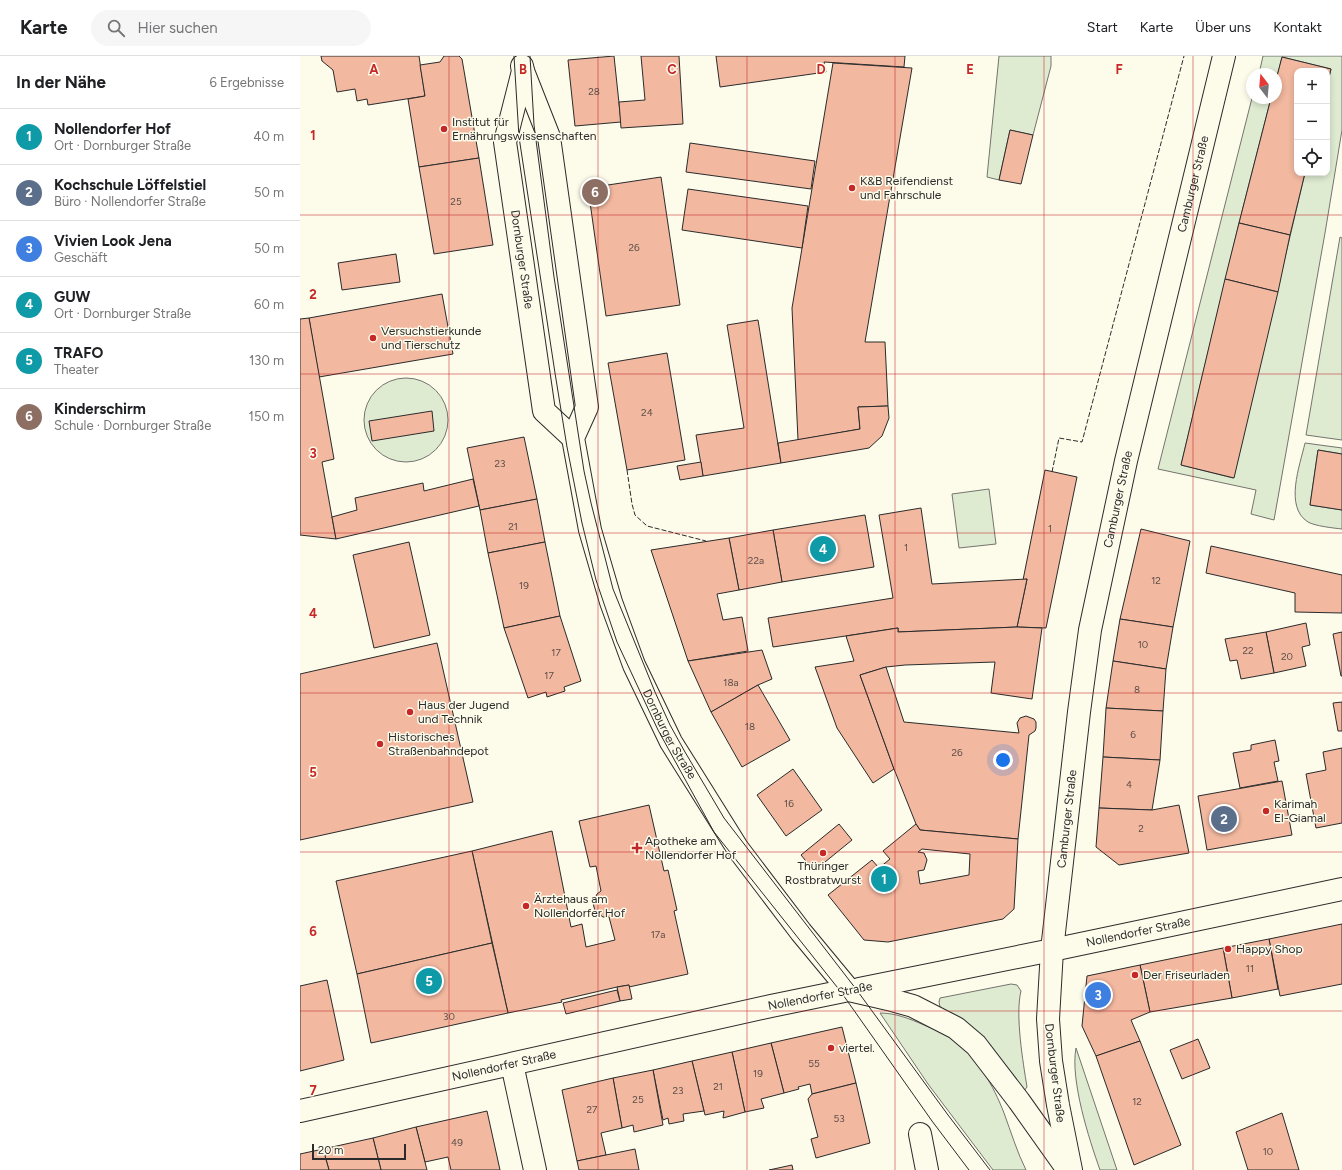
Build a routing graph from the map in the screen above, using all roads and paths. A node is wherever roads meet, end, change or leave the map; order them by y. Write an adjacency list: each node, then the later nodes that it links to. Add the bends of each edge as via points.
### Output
1 (1224, 56): 5 (street, Camburger Straße, via 1126,461 1090,630)
2 (522, 63): 3 (street, Dornburger Straße, via 549,137 588,407); 3 (street, Dornburger Straße, via 505,142 544,412)
3 (573, 438): 6 (street, Dornburger Straße, via 590,530 611,602 634,665 671,742 738,849)
4 (1342, 889): 5 (street, Nollendorfer Straße)
5 (1052, 950): 6 (street, Nollendorfer Straße); 12 (street, Dornburger Straße, via 1048,1019 1051,1061)
6 (849, 990): 7 (street, Nollendorfer Straße); 12 (street, via 913,1006 956,1028 976,1045)
7 (512, 1064): 8 (street, Nollendorfer Straße); 10 (street)
8 (300, 1111)
9 (920, 1134): 11 (street)
10 (535, 1170)
11 (927, 1170)
12 (1070, 1170)

